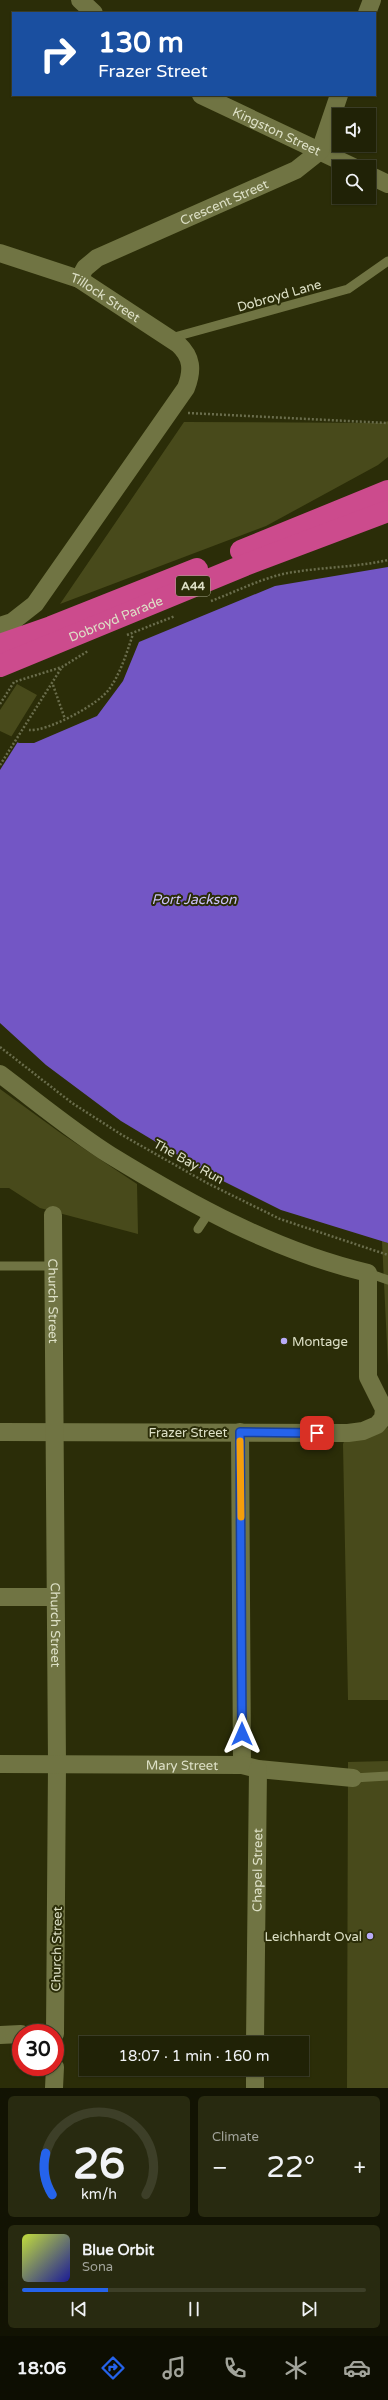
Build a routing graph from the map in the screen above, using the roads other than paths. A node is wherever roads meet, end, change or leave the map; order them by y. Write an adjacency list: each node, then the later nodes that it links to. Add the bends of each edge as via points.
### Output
1 (80, 0): 3 (street)
2 (372, 0): 4 (street)
3 (93, 12)
4 (367, 12)
5 (203, 96): 7 (street, Kingston Street)
6 (339, 96): 7 (street)
7 (320, 151): 8 (street, Kingston Street); 13 (street, Crescent Street, via 296,170 97,258 84,268)
8 (339, 160)
9 (376, 178): 10 (street)
10 (388, 184)
11 (0, 253): 13 (street, Tillock Street)
12 (388, 261): 14 (lane, Dobroyd Lane, via 348,289)
13 (78, 279): 14 (street, Tillock Street)
14 (170, 339): 17 (street, Tillock Street, via 186,351 191,367 186,388 35,604 12,622)
15 (388, 491): 18 (highway, Dobroyd Parade / A44, via 51,627)
16 (388, 511): 19 (highway, Dobroyd Parade / A44, via 244,565)
17 (0, 626)
18 (0, 644)
19 (0, 666)
20 (0, 1074): 21 (street, via 109,1154)
21 (210, 1211): 23 (lane); 26 (street, via 300,1254)
22 (53, 1215): 25 (street, Church Street)
23 (198, 1229)
24 (0, 1266): 25 (lane)
25 (54, 1266): 30 (street, Church Street)
26 (368, 1273): 27 (lane); 28 (street, via 368,1377)
27 (388, 1280)
28 (386, 1410): 31 (street, Frazer Street, via 376,1425 363,1431)
29 (0, 1432): 30 (street, Frazer Street)
30 (56, 1432): 31 (street, Frazer Street); 33 (street, Church Street)
31 (240, 1432): 36 (street, Chapel Street)
32 (0, 1597): 33 (street)
33 (55, 1597): 35 (street, Church Street)
34 (0, 1764): 35 (street, Mary Street)
35 (57, 1764): 36 (street, Mary Street); 39 (street, Church Street)
36 (250, 1767): 38 (street, Mary Street); 42 (street, Chapel Street)
37 (388, 1776): 38 (lane, Mary Street)
38 (353, 1778)
39 (55, 2024)
40 (0, 2034): 41 (street)
41 (12, 2034)
42 (255, 2036)
43 (55, 2076): 45 (street)
44 (255, 2076): 46 (street)
45 (54, 2088)
46 (255, 2088)

